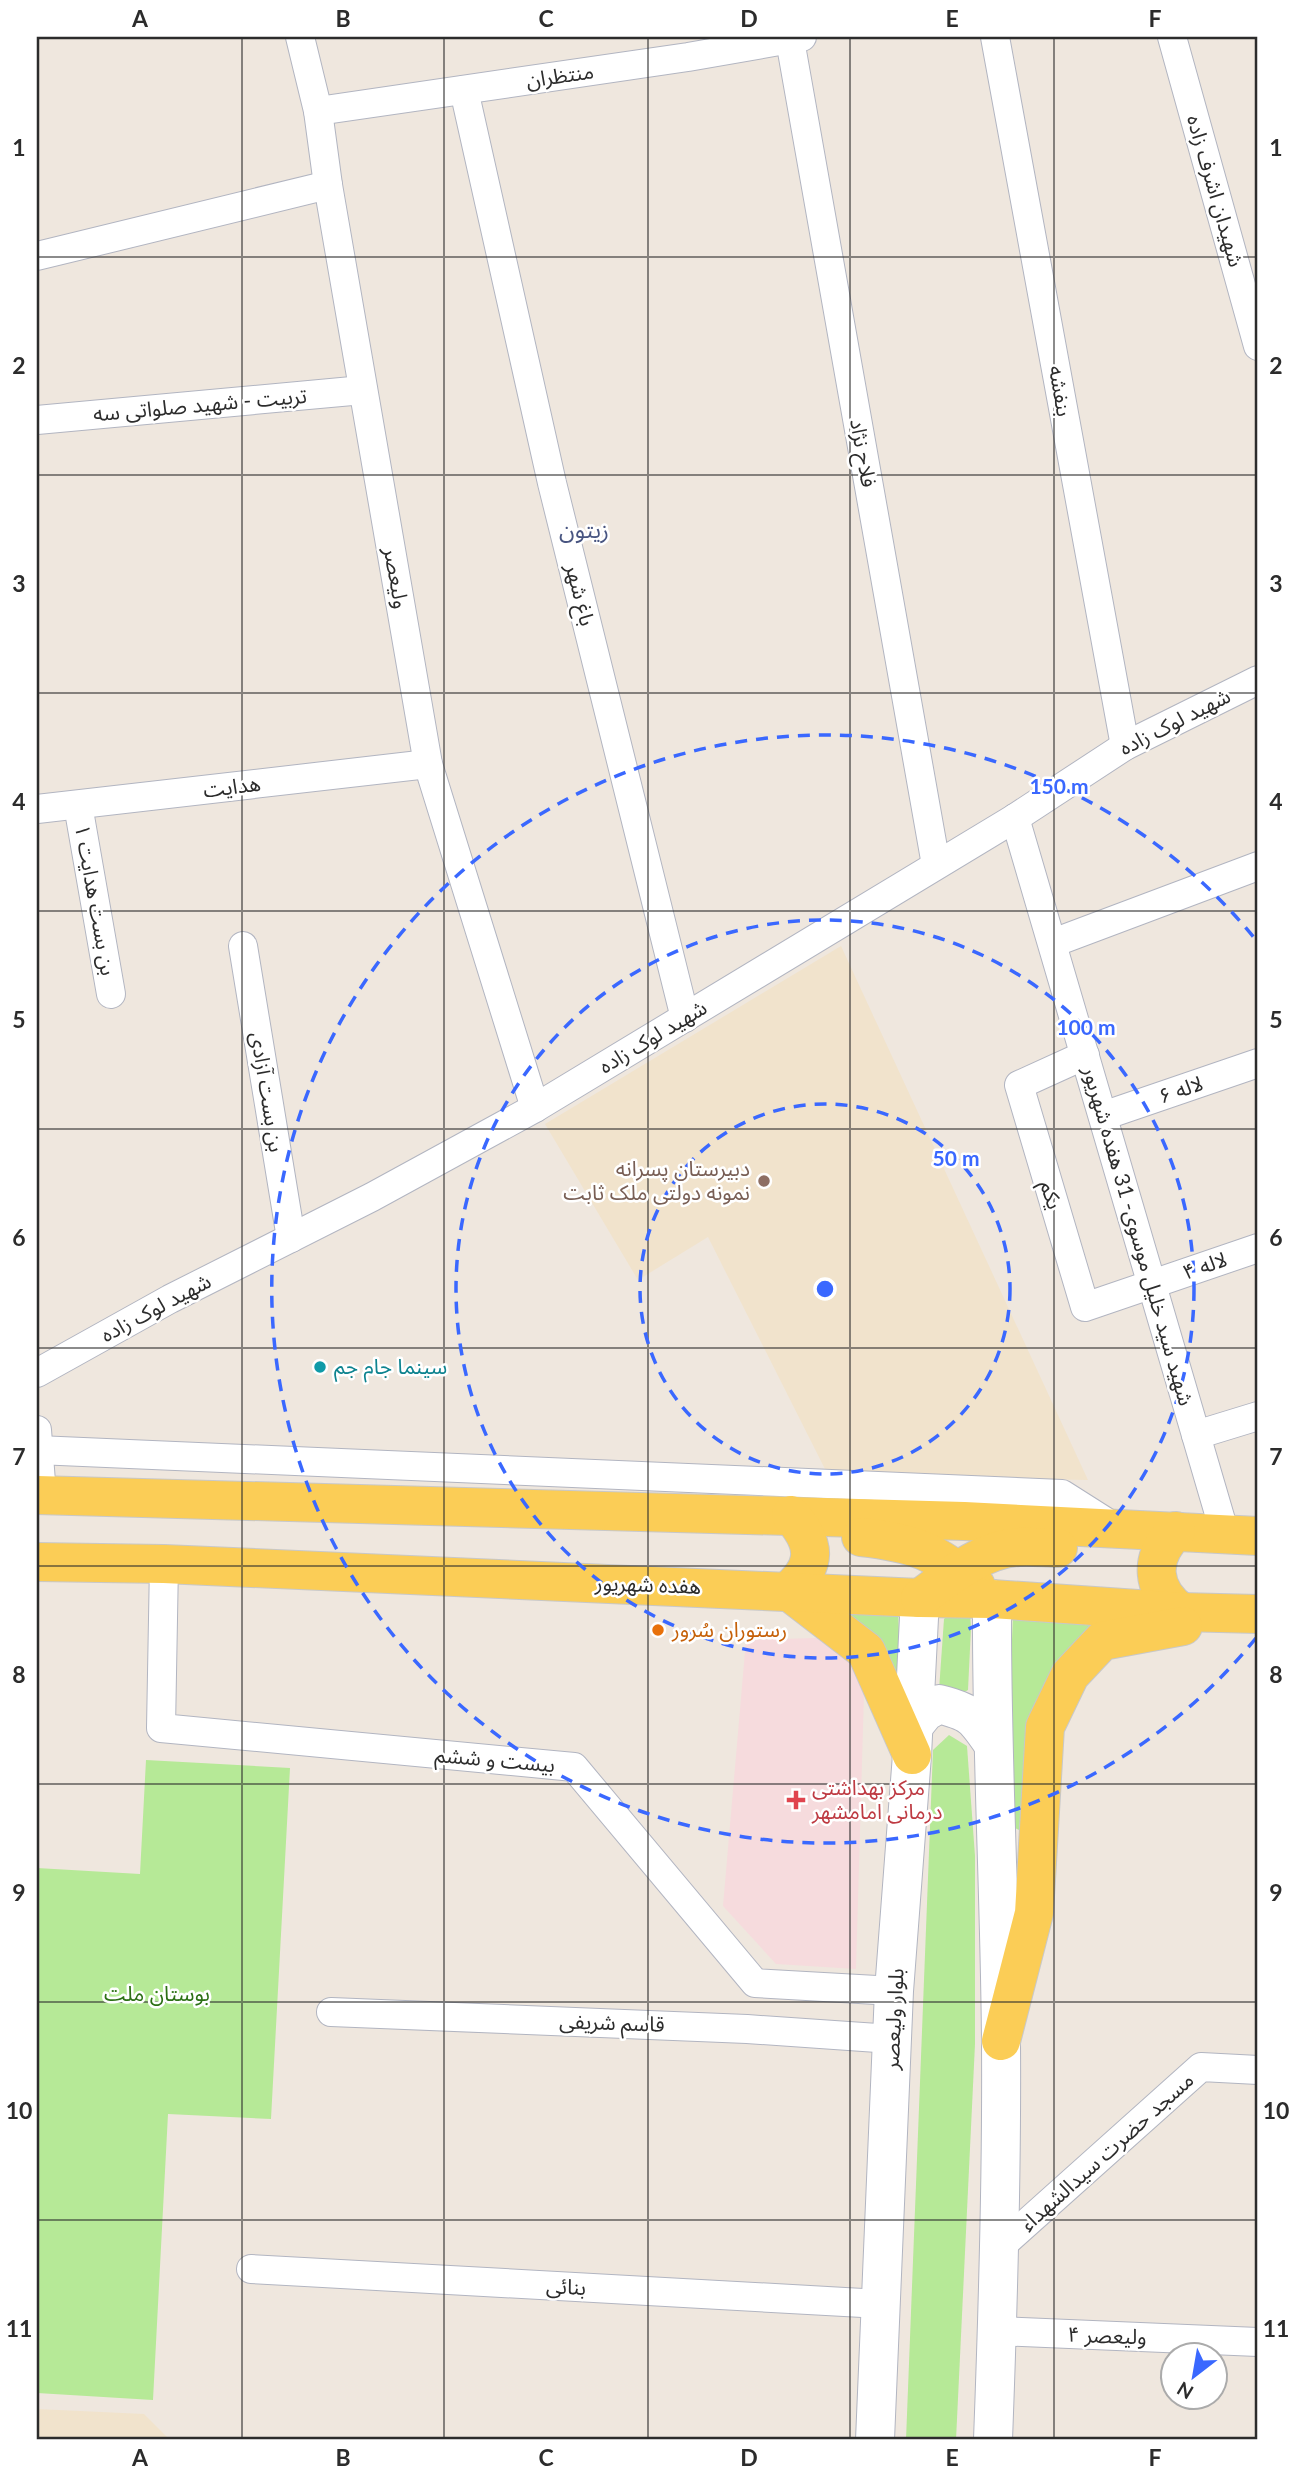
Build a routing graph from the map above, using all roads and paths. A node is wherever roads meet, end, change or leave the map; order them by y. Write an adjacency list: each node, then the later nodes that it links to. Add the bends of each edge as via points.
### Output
1 (300, 37): 7 (street, ولیعصر)
2 (995, 37): 14 (street, بنفشه)
3 (1172, 37): 10 (street, شهیدان اشرف زاده)
4 (796, 38): 5 (street, منتظران); 19 (street, فلاح نژاد)
5 (687, 47): 6 (street, منتظران)
6 (464, 90): 7 (street, منتظران); 24 (street, باغ شهر, via 552,483)
7 (318, 111): 8 (street, ولیعصر)
8 (328, 185): 9 (street); 11 (street, ولیعصر)
9 (37, 256)
10 (1258, 346)
11 (363, 390): 12 (street, تربیت - شهید صلواتی سه); 15 (street, ولیعصر)
12 (37, 420)
13 (1258, 680): 14 (street, شهید لوک زاده)
14 (1125, 746): 18 (street, شهید لوک زاده)
15 (428, 764): 16 (street, هدایت); 27 (street, ولیعصر)
16 (78, 805): 17 (street, هدایت); 23 (street, بن بست هدایت ۱)
17 (37, 809)
18 (1015, 818): 19 (street, شهید لوک زاده); 21 (street, شهید سید خلیل موسوی- 31 هفده شهریور)
19 (936, 865): 24 (street, شهید لوک زاده)
20 (1258, 866): 21 (street)
21 (1053, 943): 25 (street, شهید سید خلیل موسوی- 31 هفده شهریور)
22 (243, 946): 29 (street, بن بست آزادی)
23 (111, 994)
24 (685, 1018): 27 (street, شهید لوک زاده)
25 (1085, 1055): 28 (street, شهید سید خلیل موسوی- 31 هفده شهریور); 31 (street, یکم, via 1018,1085 1085,1307)
26 (1258, 1063): 28 (street, لاله ۶)
27 (535, 1108): 29 (street, شهید لوک زاده)
28 (1103, 1116): 31 (street, شهید سید خلیل موسوی- 31 هفده شهریور)
29 (291, 1238): 32 (street, شهید لوک زاده)
30 (1258, 1248): 31 (street, لاله ۴)
31 (1152, 1284): 34 (street, شهید سید خلیل موسوی- 31 هفده شهریور)
32 (37, 1373)
33 (1258, 1416): 34 (street)
34 (1196, 1435): 41 (street, شهید سید خلیل موسوی- 31 هفده شهریور)
35 (38, 1443): 36 (street); 37 (street)
36 (40, 1495): 37 (main road)
37 (706, 1496): 38 (main road); 39 (street, via 1062,1494)
38 (791, 1515): 39 (main road); 44 (main road, via 831,1533 898,1541 928,1552); 45 (main road, via 810,1548 801,1580)
39 (1116, 1528): 40 (main road)
40 (1176, 1531): 41 (main road); 44 (main road, via 1122,1550 1017,1547); 48 (main road, via 1159,1553 1156,1566 1162,1593)
41 (1242, 1535)
42 (37, 1562): 43 (main road, هفده شهریور)
43 (164, 1564): 45 (main road, هفده شهریور); 52 (street, بیست و ششم, via 160,1728 574,1767)
44 (958, 1571): 46 (main road); 47 (main road)
45 (788, 1591): 46 (main road, هفده شهریور); 50 (main road, via 866,1651)
46 (920, 1598): 47 (main road, هفده شهریور); 50 (main road, بلوار ولیعصر)
47 (992, 1599): 48 (main road, هفده شهریور); 51 (main road)
48 (1181, 1612): 49 (main road, هفده شهریور)
49 (1256, 1614): 57 (main road, via 1102,1641 1070,1675 1045,1727 1034,1913)
50 (912, 1741): 51 (main road, via 925,1712 939,1704 966,1711); 53 (main road, بلوار ولیعصر)
51 (993, 1744): 57 (main road)
52 (755, 1983): 53 (street); 55 (street)
53 (894, 1991): 56 (main road, بلوار ولیعصر)
54 (331, 2012): 55 (street, قاسم شریفی)
55 (747, 2028): 56 (street, قاسم شریفی)
56 (892, 2039): 61 (main road, بلوار ولیعصر)
57 (1001, 2041): 59 (main road)
58 (1258, 2070): 59 (street, مسجد حضرت سیدالشهداء, via 1201,2067)
59 (1001, 2246): 62 (main road)
60 (251, 2269): 61 (street, بنائی)
61 (881, 2304): 64 (main road, بلوار ولیعصر)
62 (998, 2331): 63 (street, ولیعصر ۴); 65 (main road)
63 (1258, 2342)
64 (876, 2440)
65 (993, 2440)

